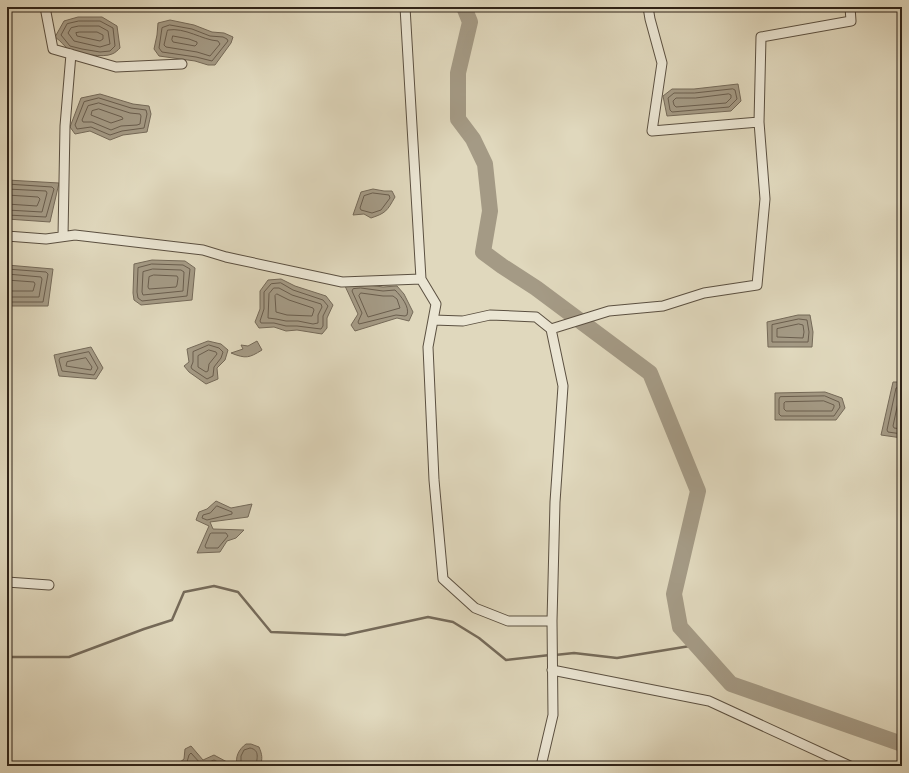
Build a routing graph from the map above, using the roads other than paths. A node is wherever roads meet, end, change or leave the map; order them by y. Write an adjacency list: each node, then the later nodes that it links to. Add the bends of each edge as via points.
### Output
1 (46, 7): 5 (street, via 53,49)
2 (405, 7): 10 (street)
3 (648, 7): 7 (street, via 662,63 652,131)
4 (850, 7): 7 (street, via 851,21 761,38)
5 (71, 54): 6 (street, via 116,67); 9 (street, via 65,126)
6 (182, 64)
7 (759, 122): 12 (street, via 765,199 757,286 704,293 663,306 609,311)
8 (7, 236): 9 (street, via 46,239)
9 (63, 236): 10 (street, via 75,235 203,250 342,282)
10 (421, 279): 11 (street, via 436,304)
11 (433, 320): 12 (street, via 462,321 490,315 536,317); 15 (street, via 428,348 434,480 443,578 475,608 482,611 508,621)
12 (551, 329): 15 (street, via 563,386 555,502)
13 (7, 582): 14 (street)
14 (50, 585)
15 (552, 621): 16 (street)
16 (552, 670): 17 (street, via 553,715); 18 (street, via 709,701)
17 (541, 766)
18 (850, 766)

